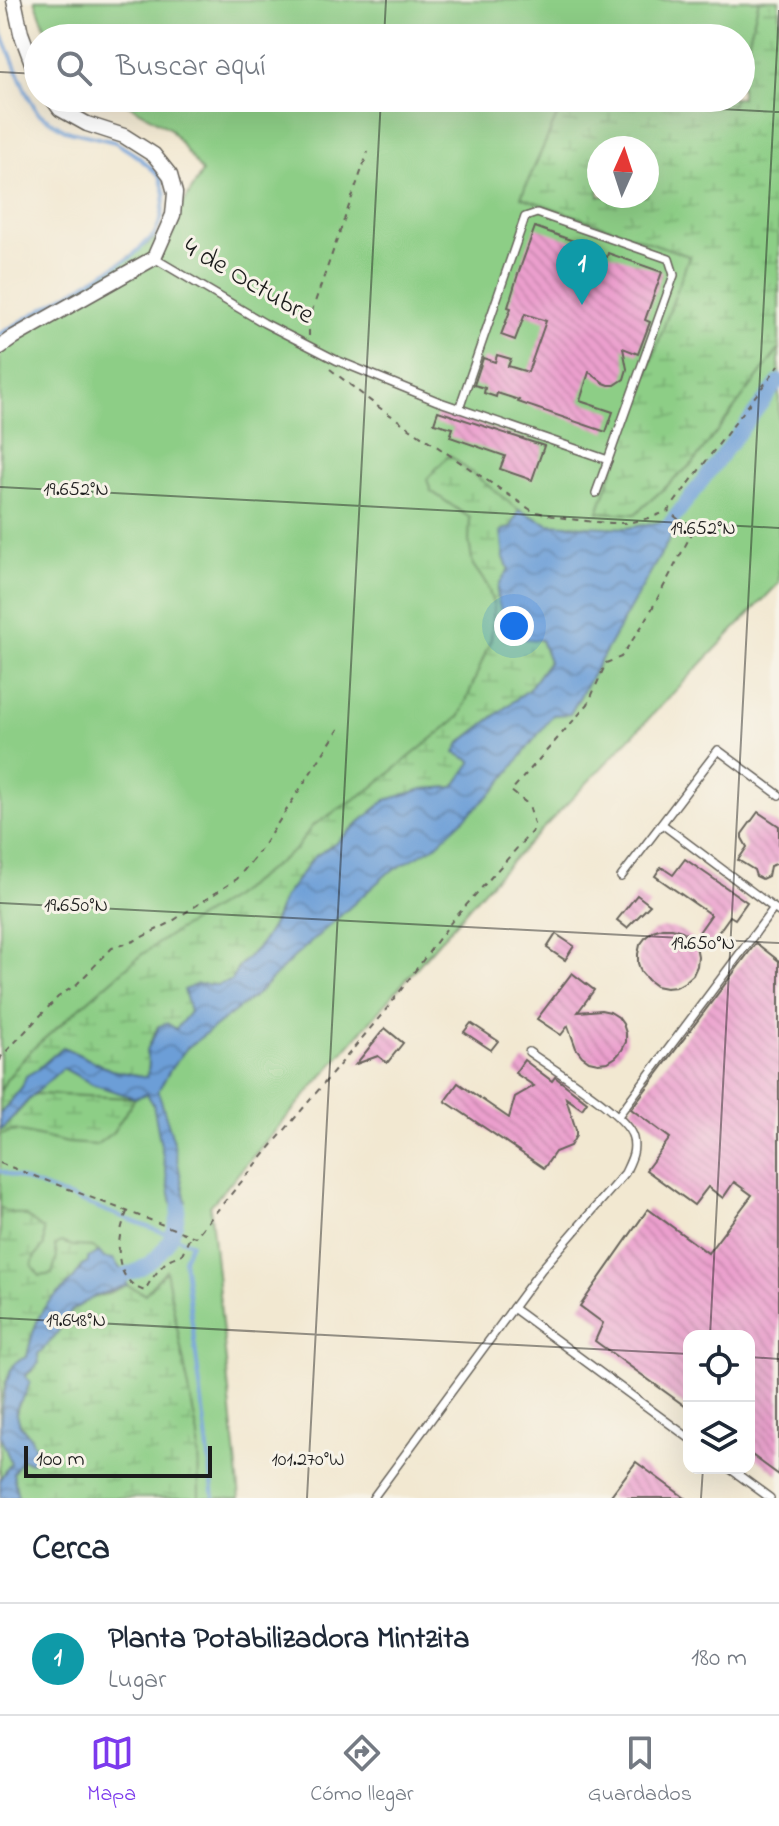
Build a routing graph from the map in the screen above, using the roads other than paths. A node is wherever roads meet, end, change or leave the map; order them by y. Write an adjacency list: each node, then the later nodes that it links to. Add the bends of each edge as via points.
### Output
1 (14, 0): 2 (street)
2 (24, 41)
3 (65, 112): 4 (street, via 124,136 154,155 170,175 173,215)
4 (154, 258): 5 (street, 4 de Octubre); 6 (lane, 4 de Octubre, via 336,360)
5 (0, 347)
6 (459, 409): 7 (lane, 4 de Octubre); 7 (lane, via 525,217 537,213 552,218 669,259 674,275)
7 (608, 460): 8 (lane)
8 (596, 493)
9 (779, 795): 10 (lane, via 718,750)
10 (662, 824): 11 (lane); 12 (lane)
11 (621, 877)
12 (777, 910): 14 (lane)
13 (529, 1052): 14 (lane)
14 (618, 1116): 15 (lane, via 633,1135 635,1154 625,1173)
15 (513, 1308): 16 (lane); 18 (lane)
16 (683, 1434)
17 (737, 1474): 19 (lane)
18 (373, 1498)
19 (770, 1498)

